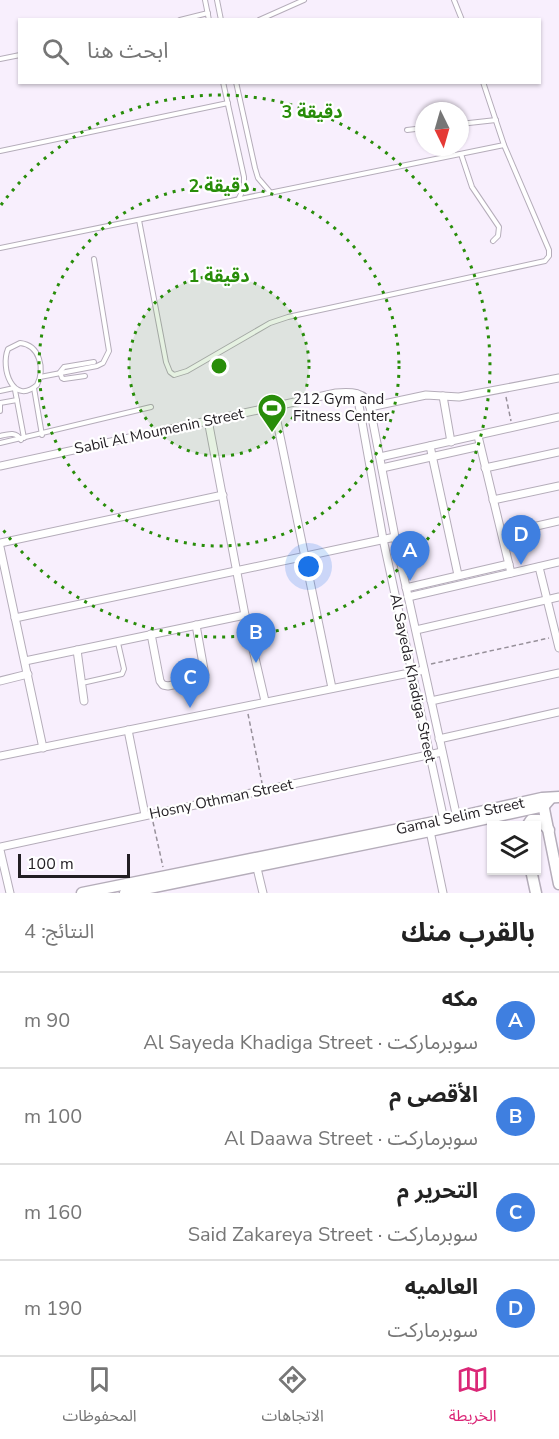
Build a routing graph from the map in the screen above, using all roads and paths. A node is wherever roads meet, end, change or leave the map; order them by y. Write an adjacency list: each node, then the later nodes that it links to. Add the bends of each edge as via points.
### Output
1 (205, 0): 5 (lane)
2 (217, 0): 8 (lane)
3 (303, 0): 9 (lane)
4 (454, 0): 10 (lane)
5 (208, 14): 6 (lane); 7 (lane)
6 (189, 18)
7 (209, 18)
8 (221, 18)
9 (263, 18)
10 (461, 18)
11 (18, 55): 12 (lane)
12 (0, 59)
13 (223, 84): 16 (lane)
14 (236, 84): 26 (lane, via 258,178)
15 (484, 84): 17 (lane)
16 (228, 103): 22 (lane); 27 (lane, via 244,177)
17 (495, 120): 18 (lane); 21 (lane)
18 (469, 123)
19 (415, 129): 20 (lane)
20 (407, 130)
21 (504, 145): 23 (lane); 28 (lane, via 549,250 545,261 288,317 270,323 180,374 174,375 167,367)
22 (0, 151)
23 (469, 152)
24 (451, 156): 26 (lane)
25 (462, 156): 29 (lane, via 472,187 499,227)
26 (271, 193): 27 (lane)
27 (239, 199): 28 (lane)
28 (139, 220): 30 (lane)
29 (493, 241)
30 (0, 248)
31 (94, 259): 33 (lane, via 108,357 97,366)
32 (94, 362): 33 (lane, via 64,368)
33 (60, 373): 34 (lane, via 64,379); 35 (lane)
34 (85, 376)
35 (40, 377): 37 (lane); 38 (lane, via 36,351 25,343 16,344 4,357 7,378)
36 (559, 378): 39 (street)
37 (34, 387): 38 (lane, via 26,391); 52 (lane)
38 (15, 388): 40 (lane); 43 (lane)
39 (504, 389): 42 (street); 51 (path)
40 (0, 391)
41 (357, 394): 46 (street, Sabil Al Moumenin Street, via 336,393); 47 (street, via 368,399); 72 (street, Al Sayeda Khadiga Street)
42 (443, 396): 47 (street, via 426,395); 56 (street)
43 (17, 400): 44 (lane); 55 (lane)
44 (0, 403): 48 (lane)
45 (151, 407): 52 (lane)
46 (274, 407): 50 (street, Sabil Al Moumenin Street); 74 (street)
47 (370, 407): 62 (street, Al Sayeda Khadiga Street)
48 (0, 411)
49 (559, 417): 51 (street)
50 (208, 420): 63 (street, Sabil Al Moumenin Street); 67 (street)
51 (512, 428): 54 (street)
52 (42, 435): 55 (lane)
53 (0, 436): 55 (lane, via 12,433)
54 (477, 436): 56 (street); 59 (street)
55 (22, 439): 57 (lane)
56 (451, 442): 58 (street)
57 (0, 443)
58 (430, 446): 61 (street); 62 (street)
59 (480, 446): 61 (street); 65 (street)
60 (559, 452): 65 (street)
61 (432, 456): 64 (street); 80 (street)
62 (380, 457): 64 (street, Al Sayeda Khadiga Street)
63 (0, 466)
64 (382, 468): 71 (street, Al Sayeda Khadiga Street)
65 (485, 468): 68 (street)
66 (559, 486): 68 (street)
67 (223, 495): 73 (street); 78 (street)
68 (493, 500): 70 (street)
69 (559, 522): 70 (street)
70 (502, 534): 76 (street)
71 (395, 537): 72 (street); 81 (street, Al Sayeda Khadiga Street)
72 (383, 539): 74 (street); 96 (street, Al Sayeda Khadiga Street)
73 (0, 545): 86 (street)
74 (305, 556): 78 (street); 101 (street)
75 (559, 562): 77 (street)
76 (509, 564): 79 (street); 80 (street)
77 (539, 567): 79 (street); 84 (street)
78 (237, 570): 85 (street); 86 (street)
79 (511, 573): 82 (street)
80 (458, 575): 81 (street)
81 (406, 588): 82 (street, Al Sayeda Khadiga Street)
82 (408, 597): 88 (street, Al Sayeda Khadiga Street)
83 (559, 597): 84 (street)
84 (547, 600): 88 (street); 90 (street)
85 (246, 615): 87 (street); 103 (street)
86 (15, 618): 94 (street)
87 (196, 625): 89 (street); 89 (street, via 205,675 168,686 160,681)
88 (416, 630): 95 (street, Al Sayeda Khadiga Street)
89 (151, 634): 91 (street)
90 (556, 636): 92 (street); 95 (path)
91 (118, 641): 93 (street); 100 (lane, via 122,674)
92 (559, 648)
93 (77, 651): 94 (street); 100 (street)
94 (25, 661): 98 (street)
95 (424, 668): 96 (street); 104 (street, Al Sayeda Khadiga Street)
96 (412, 672): 101 (street); 111 (street, Al Sayeda Khadiga Street)
97 (559, 673): 104 (street)
98 (28, 674): 99 (street); 109 (street)
99 (0, 681)
100 (81, 683): 102 (street)
101 (332, 688): 103 (street)
102 (84, 701)
103 (265, 701): 105 (street)
104 (431, 701): 108 (street, Al Sayeda Khadiga Street)
105 (247, 705): 107 (street); 113 (path)
106 (559, 712): 108 (street)
107 (128, 730): 109 (street); 116 (street)
108 (439, 739): 110 (street, Al Sayeda Khadiga Street)
109 (43, 748): 112 (street)
110 (442, 752): 111 (street, Hosny Othman Street); 117 (street, Al Sayeda Khadiga Street)
111 (429, 754): 113 (street, Hosny Othman Street); 118 (street, Al Sayeda Khadiga Street)
112 (0, 756)
113 (263, 790): 116 (street, Hosny Othman Street)
114 (549, 800): 115 (main road, Gamal Selim Street); 121 (main road)
115 (518, 808): 117 (main road, Gamal Selim Street); 119 (main road); 122 (main road, Gamal Selim Street)
116 (148, 814): 123 (street, Hosny Othman Street); 126 (path)
117 (457, 818): 118 (main road, Gamal Selim Street)
118 (444, 820): 124 (main road, Gamal Selim Street)
119 (521, 821)
120 (541, 822): 121 (main road)
121 (549, 830): 127 (main road)
122 (430, 831): 124 (main road, Gamal Selim Street); 132 (street)
123 (0, 848): 128 (street)
124 (256, 863): 126 (main road, Gamal Selim Street); 130 (main road, Gamal Selim Street); 131 (street)
125 (532, 875): 133 (main road)
126 (165, 877): 129 (main road, Gamal Selim Street)
127 (559, 882)
128 (10, 893)
129 (82, 893)
130 (125, 893)
131 (263, 893)
132 (443, 893)
133 (536, 893)

